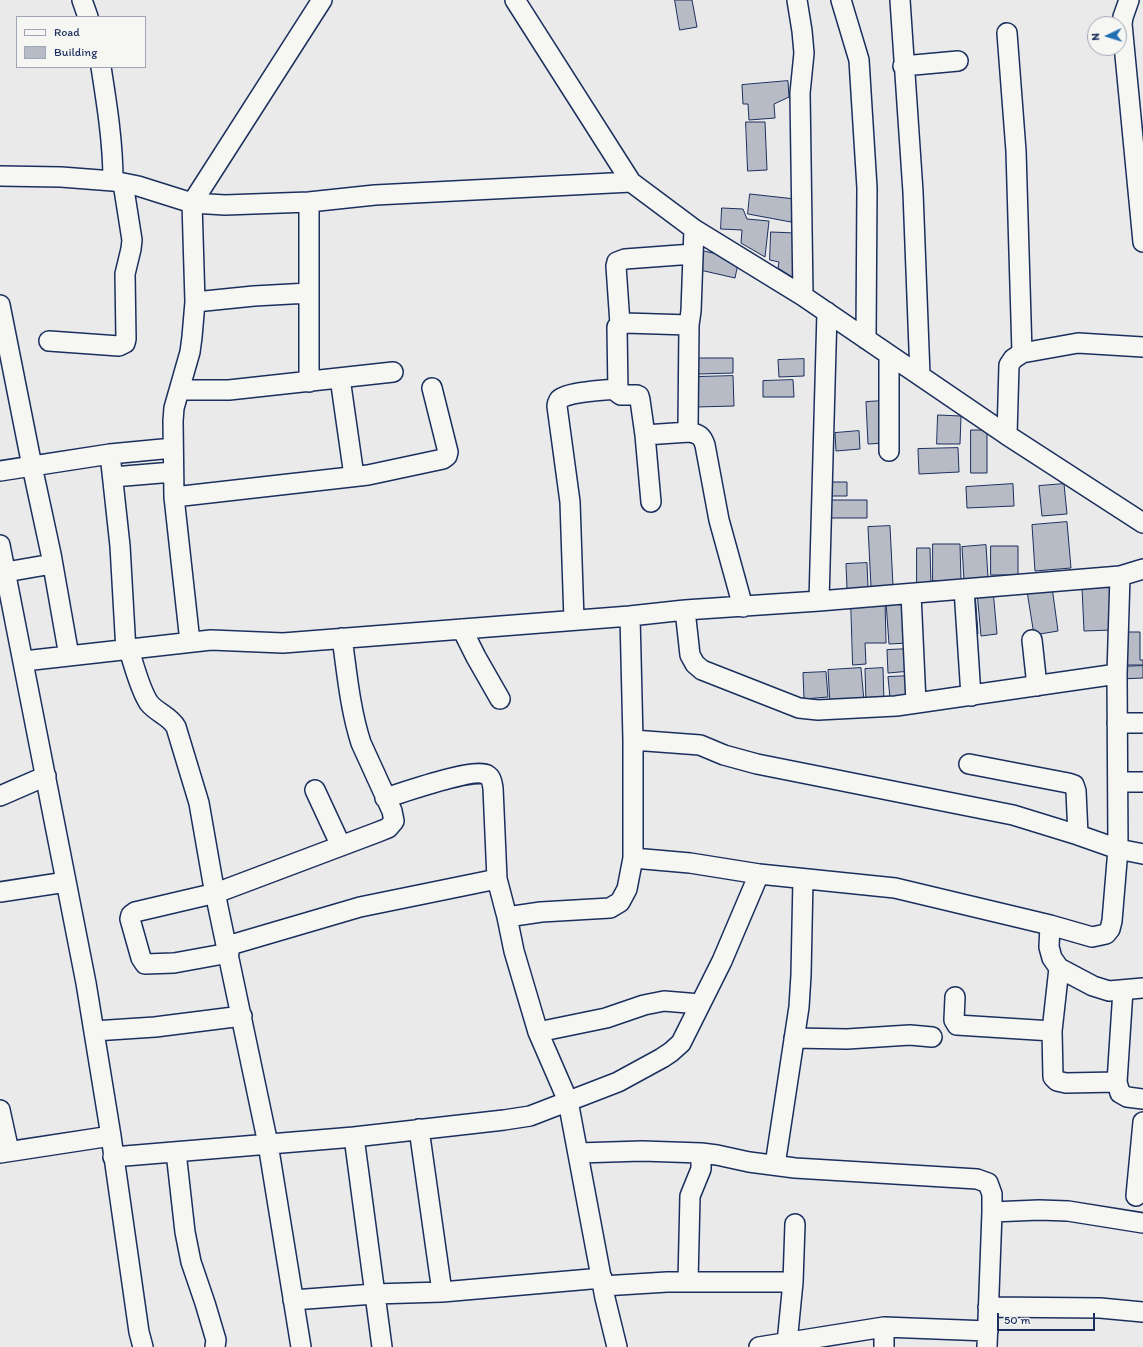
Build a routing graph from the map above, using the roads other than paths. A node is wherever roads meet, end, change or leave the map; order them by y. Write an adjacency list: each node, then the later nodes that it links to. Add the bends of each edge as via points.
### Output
1 (82, 0): 8 (street)
2 (322, 0): 17 (street)
3 (515, 0): 15 (street)
4 (797, 0): 22 (street, via 804,53 800,93)
5 (841, 0): 28 (street, via 859,60 867,188)
6 (900, 0): 11 (street)
7 (1129, 0): 19 (street, via 1122,24)
8 (88, 16)
9 (1007, 33): 31 (street, via 1016,151)
10 (958, 61): 11 (street)
11 (904, 66): 34 (street, via 913,192)
12 (101, 68): 14 (street, via 113,162)
13 (0, 176): 14 (street, via 62,177)
14 (118, 182): 17 (street); 29 (street, via 132,240 125,274 125,343 119,346)
15 (631, 182): 16 (street, via 375,195); 18 (street)
16 (309, 202): 17 (street, via 225,205); 21 (street)
17 (192, 203): 23 (street)
18 (694, 230): 20 (street); 22 (street)
19 (1143, 242)
20 (693, 254): 26 (street, via 625,259 617,262); 27 (street)
21 (309, 293): 23 (street); 36 (street)
22 (803, 296): 25 (street)
23 (195, 302): 39 (street, via 190,352)
24 (0, 305): 46 (street)
25 (827, 312): 28 (street); 61 (street)
26 (620, 324): 27 (street); 38 (street, via 617,331)
27 (689, 325): 40 (street)
28 (866, 339): 32 (street)
29 (49, 341)
30 (1143, 347): 31 (street, via 1078,343)
31 (1022, 353): 42 (street, via 1012,359 1009,365)
32 (889, 355): 34 (street); 44 (street)
33 (393, 372): 35 (street)
34 (920, 375): 42 (street)
35 (340, 378): 36 (street); 49 (street)
36 (309, 382): 39 (street, via 229,390)
37 (432, 388): 49 (street, via 447,456 439,460)
38 (618, 389): 41 (street, via 621,395 639,396); 65 (street, via 571,394 562,397 557,406 570,502)
39 (180, 390): 43 (street, via 174,408)
40 (689, 432): 41 (street); 62 (street, via 703,437 719,520)
41 (645, 435): 52 (street)
42 (1007, 435): 53 (street)
43 (173, 448): 45 (street); 48 (street)
44 (889, 452)
45 (110, 454): 46 (street); 50 (street)
46 (32, 466): 47 (street); 55 (street)
47 (0, 471)
48 (174, 472): 50 (street); 51 (street)
49 (354, 476): 51 (street)
50 (113, 477): 70 (street)
51 (174, 497): 69 (street)
52 (651, 502)
53 (1143, 523)
54 (0, 545): 57 (street)
55 (52, 564): 57 (street); 71 (street)
56 (1143, 569): 58 (street)
57 (6, 572): 72 (street)
58 (1120, 576): 59 (street); 73 (street)
59 (964, 588): 60 (street); 75 (street)
60 (911, 594): 61 (street); 77 (street)
61 (819, 601): 62 (street)
62 (743, 607): 63 (street)
63 (685, 610): 64 (street); 77 (street, via 690,654 694,664 702,670 799,708 826,709)
64 (630, 616): 65 (street); 80 (street)
65 (574, 620): 66 (street)
66 (462, 629): 67 (street); 76 (street)
67 (342, 638): 69 (street, via 283,643 211,640); 87 (street, via 357,732)
68 (1032, 640): 74 (street)
69 (190, 642): 70 (street)
70 (127, 650): 71 (street); 98 (street, via 149,702 155,710 174,722 176,727 199,803)
71 (69, 656): 72 (street)
72 (24, 661): 82 (street)
73 (1117, 674): 74 (street); 78 (street)
74 (1037, 686): 75 (street)
75 (972, 696): 77 (street)
76 (500, 699)
77 (916, 703)
78 (1117, 723): 79 (street); 83 (street)
79 (1143, 723)
80 (633, 740): 88 (street, via 700,745 735,759 1013,815); 92 (street)
81 (970, 764): 88 (street, via 1074,785)
82 (46, 776): 86 (street); 96 (street)
83 (1118, 782): 84 (street); 90 (street)
84 (1143, 782)
85 (315, 790): 89 (street)
86 (0, 796)
87 (385, 798): 89 (street, via 394,821 388,828); 95 (street, via 457,777 483,773 488,775 493,788)
88 (1078, 835): 90 (street)
89 (341, 846): 98 (street)
90 (1118, 849): 91 (street); 100 (street, via 1112,922 1106,934 1092,937)
91 (1143, 854)
92 (634, 858): 93 (street, via 690,863); 99 (street, via 627,889 620,902 610,908 541,912)
93 (759, 874): 94 (street); 106 (street)
94 (803, 879): 100 (street, via 895,888); 112 (street, via 801,975)
95 (497, 880): 99 (street); 101 (street, via 360,907)
96 (66, 882): 97 (street); 108 (street)
97 (0, 892)
98 (216, 894): 101 (street); 101 (street, via 135,912 130,919 145,964 174,963)
99 (507, 917): 110 (street, via 522,983)
100 (1050, 925): 102 (street, via 1052,958)
101 (228, 950): 107 (street)
102 (1059, 968): 104 (street, via 1093,986); 109 (street)
103 (1143, 988): 104 (street)
104 (1123, 990): 113 (street)
105 (955, 997): 109 (street, via 954,1020 957,1025)
106 (700, 1004): 110 (street, via 664,1001 606,1018); 115 (street, via 681,1043 671,1052 618,1082)
107 (242, 1016): 108 (street, via 155,1028); 121 (street)
108 (94, 1031): 119 (street)
109 (1052, 1031): 113 (street, via 1053,1077 1057,1081)
110 (538, 1032): 115 (street)
111 (932, 1037): 112 (street, via 910,1035 847,1039)
112 (794, 1038): 127 (street)
113 (1118, 1082): 114 (street, via 1120,1093 1127,1097)
114 (1143, 1099)
115 (568, 1101): 118 (street, via 530,1116); 124 (street)
116 (0, 1110): 122 (street)
117 (1143, 1122): 128 (street)
118 (419, 1129): 120 (street); 135 (street)
119 (111, 1136): 122 (street); 126 (street)
120 (354, 1137): 121 (street); 136 (street)
121 (268, 1144): 123 (street); 137 (street)
122 (4, 1152)
123 (176, 1152): 126 (street); 143 (street, via 191,1262)
124 (578, 1153): 125 (street); 132 (street)
125 (701, 1153): 127 (street); 133 (street, via 701,1169 690,1196)
126 (113, 1157): 144 (street)
127 (775, 1165): 129 (street, via 977,1179 988,1183 992,1194)
128 (1136, 1196)
129 (992, 1212): 130 (street, via 1068,1211); 138 (street)
130 (1143, 1222)
131 (795, 1224): 134 (street)
132 (602, 1282): 133 (street); 135 (street); 147 (street)
133 (688, 1282): 134 (street)
134 (793, 1282): 142 (street)
135 (442, 1292): 136 (street)
136 (374, 1294): 137 (street); 146 (street)
137 (293, 1300): 145 (street)
138 (988, 1307): 139 (street, via 1100,1308); 141 (street)
139 (1143, 1312)
140 (884, 1327): 141 (street); 142 (street); 149 (street)
141 (987, 1339)
142 (787, 1343): 148 (street)
143 (218, 1345)
144 (143, 1347)
145 (301, 1347)
146 (382, 1347)
147 (617, 1347)
148 (759, 1347)
149 (884, 1347)

